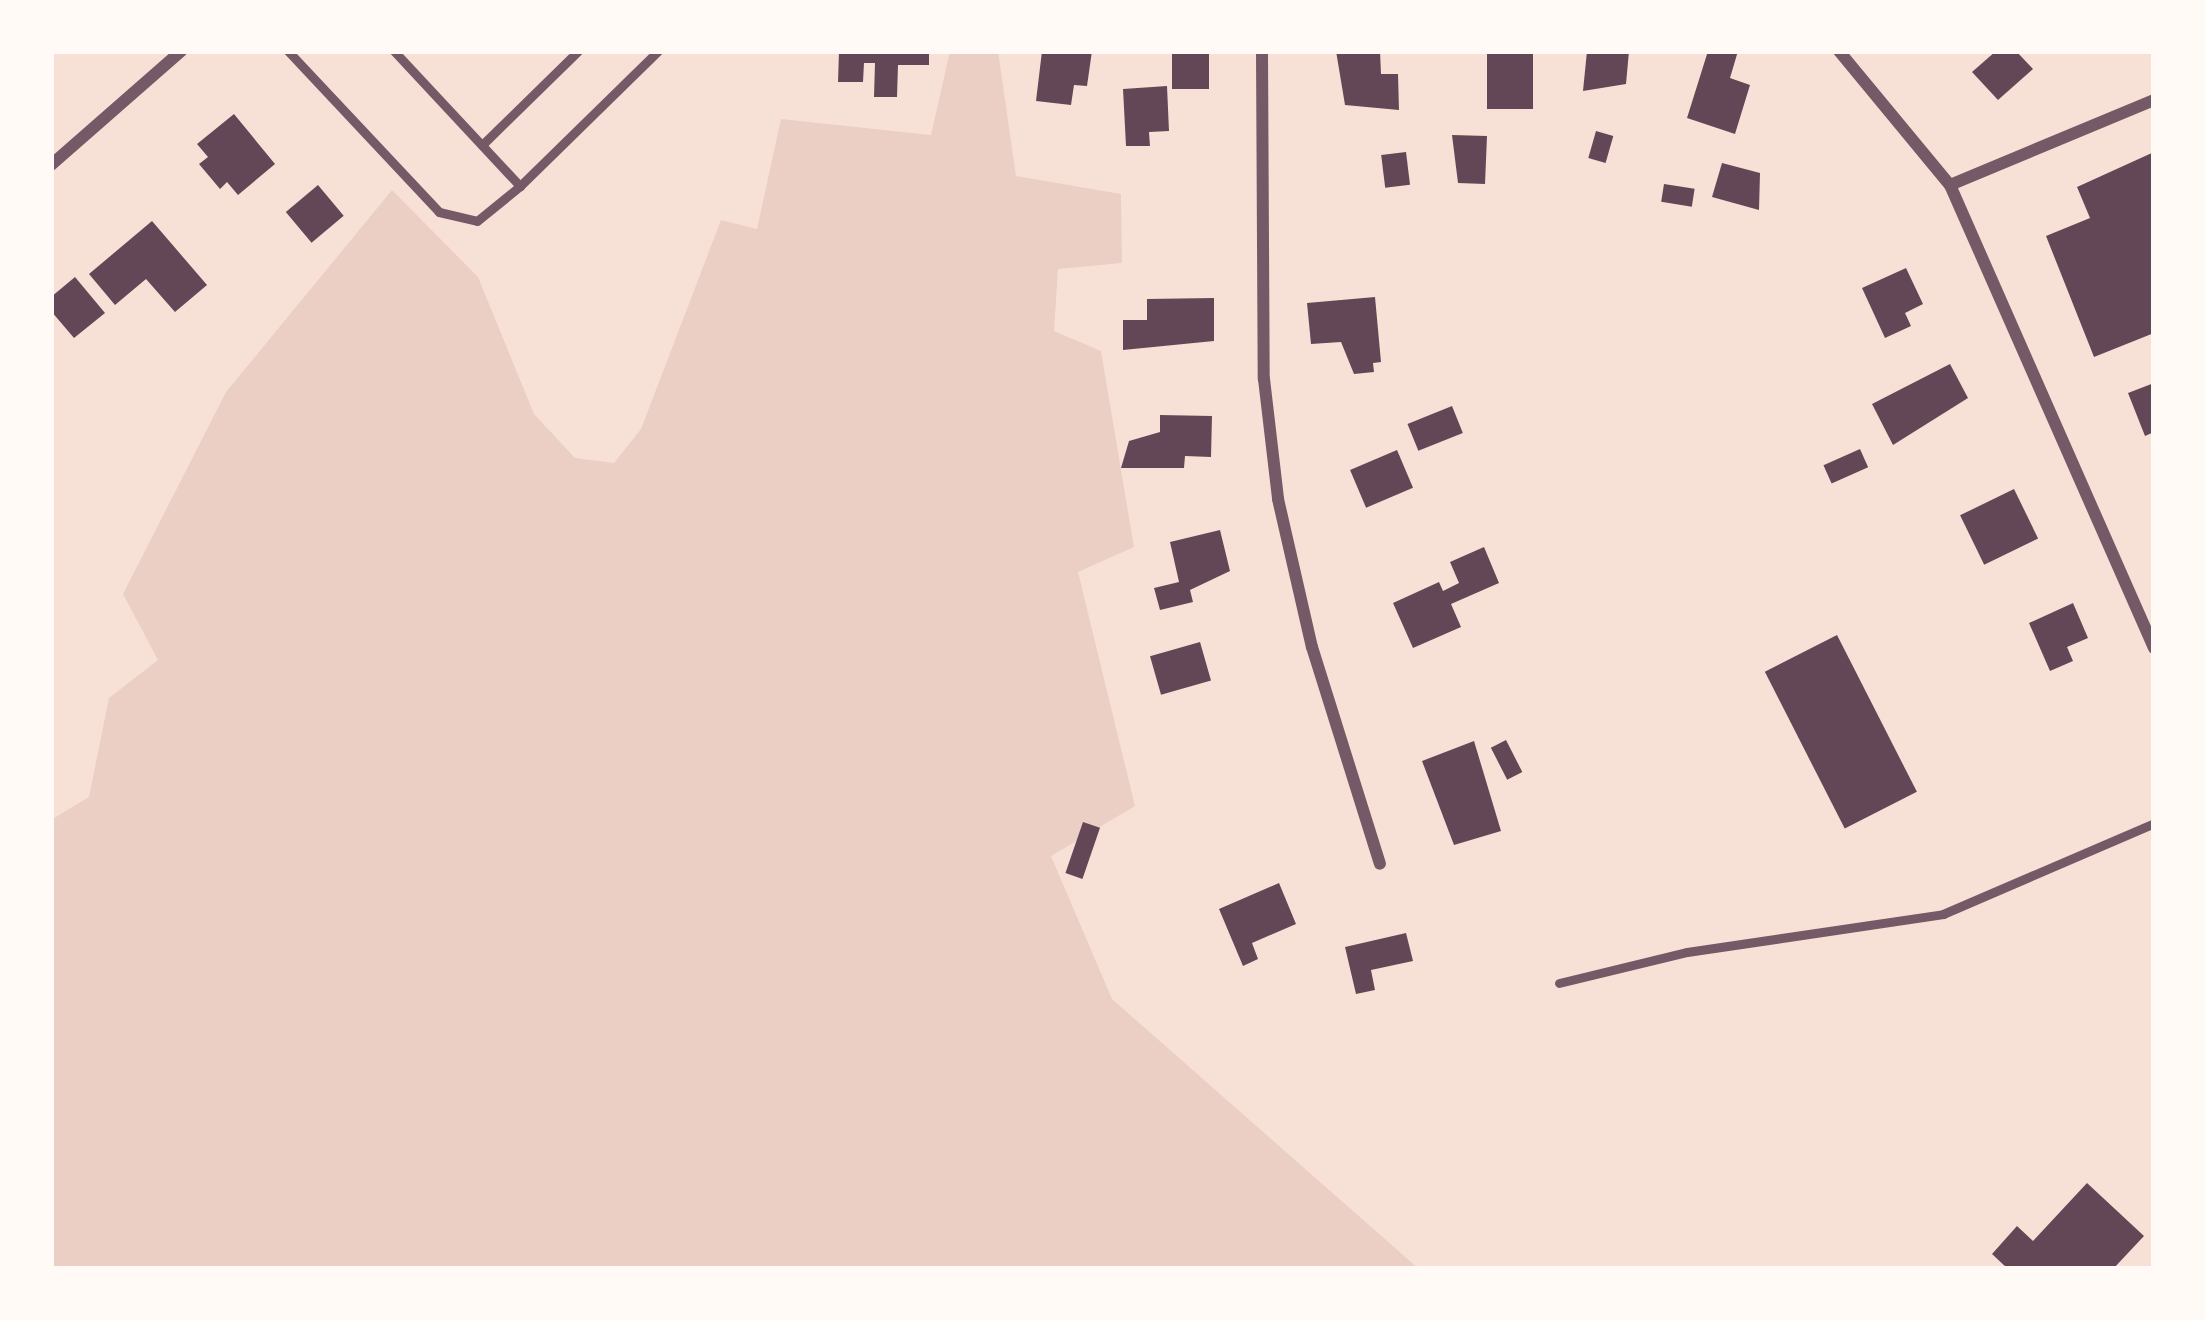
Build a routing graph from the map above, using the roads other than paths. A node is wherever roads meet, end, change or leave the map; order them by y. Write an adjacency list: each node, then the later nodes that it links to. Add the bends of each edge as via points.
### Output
1 (181, 51): 10 (street)
2 (288, 51): 12 (lane, via 439,212 477,221)
3 (394, 51): 9 (lane)
4 (578, 51): 9 (lane)
5 (658, 51): 12 (lane)
6 (1262, 51): 15 (street, via 1264,379 1278,499 1312,647)
7 (1839, 51): 11 (street)
8 (2154, 100): 11 (street)
9 (482, 145): 12 (lane)
10 (51, 165)
11 (1950, 184): 13 (street)
12 (520, 186)
13 (2154, 648)
14 (2154, 823): 16 (lane, via 1943,914 1688,952)
15 (1380, 864)
16 (1559, 982)

